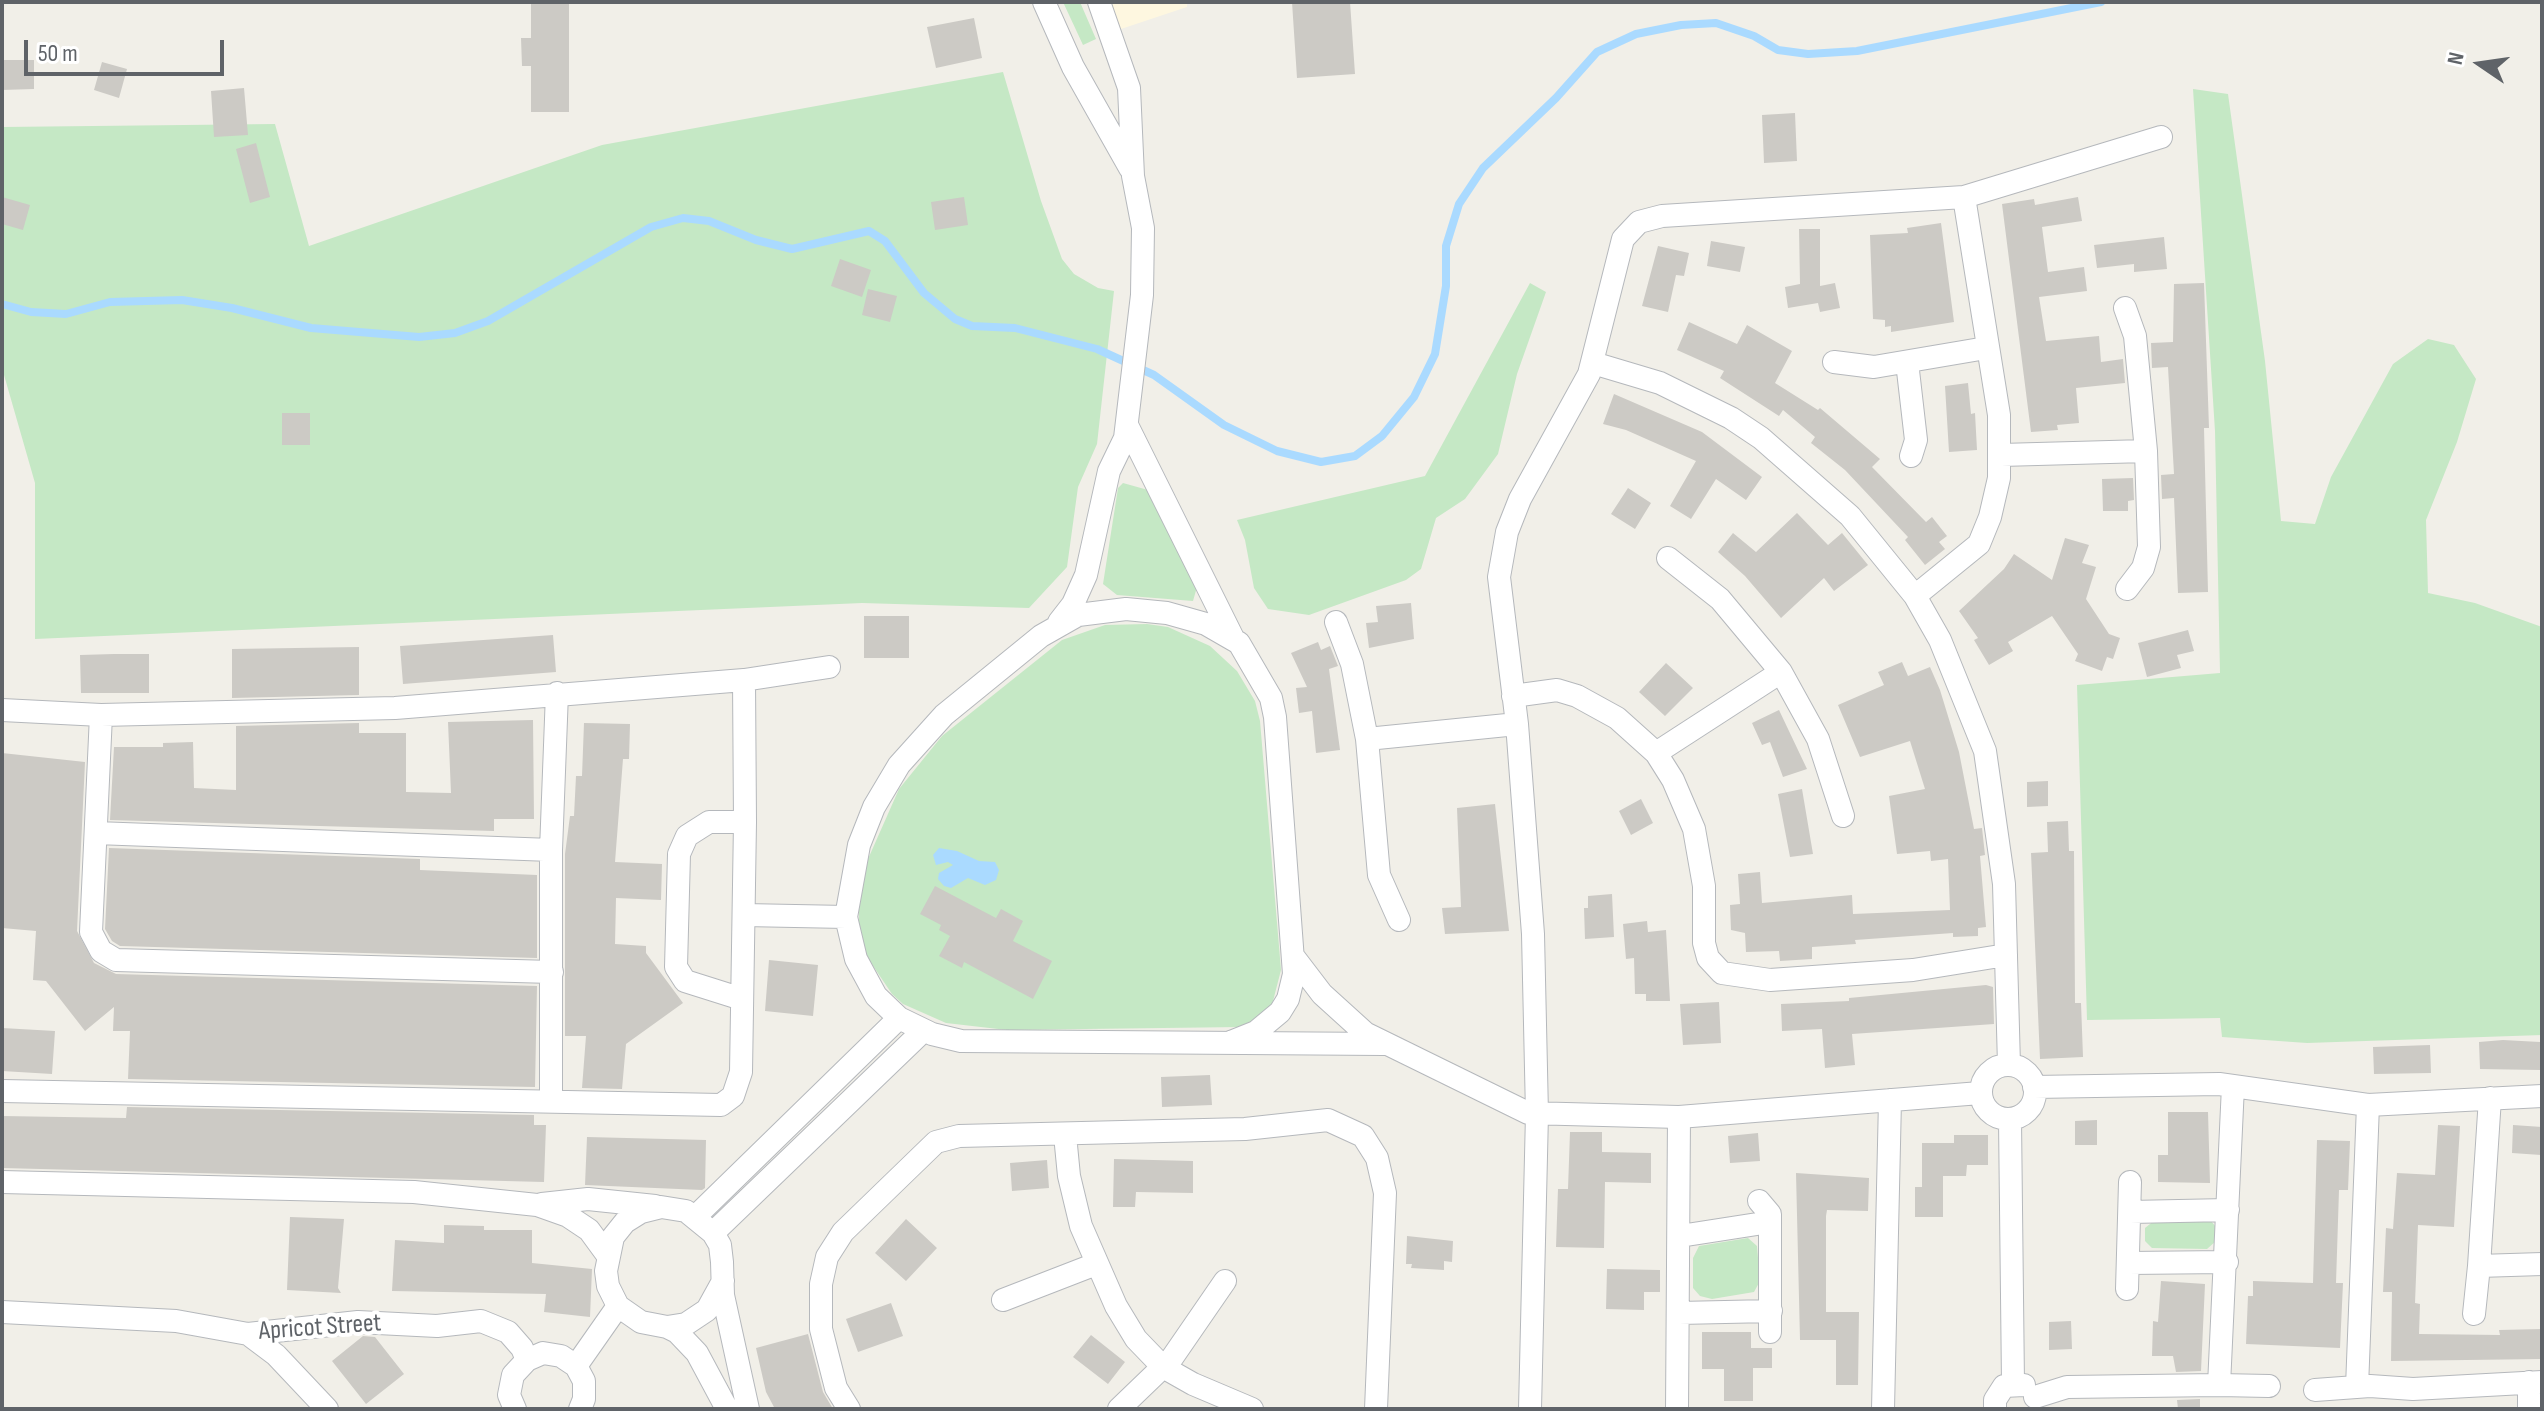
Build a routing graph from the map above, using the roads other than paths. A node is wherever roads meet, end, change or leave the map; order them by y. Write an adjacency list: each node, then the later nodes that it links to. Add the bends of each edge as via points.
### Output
1 (1044, 2): 4 (street)
2 (1099, 2): 4 (street, via 1129,88)
3 (2161, 137): 5 (street)
4 (1133, 176): 11 (street, via 1143,228 1142,295)
5 (1964, 197): 7 (street); 10 (street, via 1741,210 1639,222 1623,239)
6 (2125, 308): 12 (street, via 2135,336)
7 (1986, 348): 9 (street); 13 (street)
8 (1834, 362): 9 (street, via 1874,367)
9 (1907, 362): 14 (street, via 1916,440)
10 (1593, 363): 17 (street, via 1660,383 1761,438 1850,516); 25 (street, via 1520,499 1500,557 1502,625)
11 (1128, 422): 19 (street, via 1109,471 1086,575); 20 (street)
12 (2146, 451): 13 (street); 16 (street, via 2149,547 2143,568)
13 (2001, 455): 17 (street, via 1990,517 1979,544)
14 (1911, 456)
15 (1668, 558): 22 (street, via 1720,599)
16 (2127, 589)
17 (1915, 596): 38 (street, via 1985,751 2004,884)
18 (1336, 622): 29 (street, via 1352,664)
19 (1056, 626): 20 (street, via 1093,611 1126,609 1185,616); 36 (street, via 944,715 891,775 862,835)
20 (1232, 636): 39 (street, via 1264,683 1275,717)
21 (829, 667): 23 (street)
22 (1781, 672): 30 (street); 31 (street, via 1818,739)
23 (744, 680): 24 (street); 32 (street)
24 (557, 693): 27 (street, via 395,708); 34 (street)
25 (1513, 696): 28 (street); 30 (street, via 1557,690 1577,696 1617,718)
26 (2, 710): 27 (street)
27 (101, 715): 33 (street)
28 (1517, 724): 29 (street); 56 (street, via 1531,904)
29 (1367, 739): 37 (street, via 1379,875)
30 (1656, 753): 38 (street, via 1694,829 1704,886 1707,974 1770,980 1913,970)
31 (1843, 816)
32 (745, 822): 35 (street); 41 (street, via 709,822 687,836 679,854 676,967 685,981)
33 (96, 833): 34 (street); 40 (street, via 91,932 101,951 116,960)
34 (551, 850): 40 (street)
35 (744, 915): 36 (street); 41 (street)
36 (846, 917): 42 (street, via 865,980)
37 (1399, 920)
38 (2006, 955): 46 (street)
39 (1293, 956): 44 (street, via 1291,989 1280,1012 1256,1032); 45 (street, via 1334,1007)
40 (552, 972): 54 (street)
41 (742, 999): 54 (street, via 741,1072 733,1096 721,1105)
42 (899, 1018): 43 (street); 67 (street)
43 (923, 1031): 44 (street, via 971,1041); 69 (street)
44 (1231, 1042): 45 (street)
45 (1384, 1044): 56 (street, via 1475,1084 1514,1108)
46 (2009, 1065): 48 (street, via 2022,1069); 50 (street, via 1988,1072)
47 (2233, 1086): 48 (street); 55 (street); 65 (street)
48 (2034, 1087): 58 (street, via 2030,1109)
49 (2, 1091): 54 (street)
50 (1980, 1093): 53 (street); 58 (street, via 1985,1109)
51 (2542, 1096): 52 (street)
52 (2490, 1098): 55 (street); 76 (street)
53 (1890, 1100): 57 (street); 109 (street)
54 (551, 1101)
55 (2368, 1105): 94 (street)
56 (1537, 1114): 57 (street); 107 (street)
57 (1679, 1117): 70 (street)
58 (2010, 1120): 91 (street)
59 (1065, 1135): 74 (street, via 1074,1203); 103 (street, via 946,1137 926,1150 843,1232 824,1269 821,1316 836,1388); 106 (street, via 1245,1129 1328,1120 1363,1136 1377,1158 1385,1193)
60 (2, 1182): 63 (street, via 414,1192)
61 (2130, 1182): 66 (street)
62 (1759, 1201): 68 (street)
63 (537, 1205): 64 (street, via 588,1199); 71 (street, via 578,1222)
64 (661, 1207): 67 (street); 71 (street, via 625,1222 613,1237)
65 (2228, 1210): 66 (street); 72 (street)
66 (2130, 1212): 73 (street)
67 (696, 1216): 69 (street)
68 (1770, 1222): 70 (street); 83 (street, via 1770,1321)
69 (713, 1233): 77 (street, via 720,1245)
70 (1680, 1236): 83 (street)
71 (608, 1256): 81 (street, via 608,1286)
72 (2227, 1262): 73 (street); 92 (street)
73 (2128, 1263): 79 (street)
74 (1096, 1264): 80 (street); 89 (street, via 1136,1339)
75 (2542, 1264): 76 (street)
76 (2479, 1266): 84 (street)
77 (723, 1281): 85 (street, via 707,1310 686,1324); 102 (street)
78 (1225, 1281): 89 (street)
79 (2127, 1289)
80 (1003, 1300)
81 (618, 1306): 85 (street, via 630,1317); 88 (street)
82 (2, 1312): 86 (street, Apricot Street, via 176,1321)
83 (1679, 1313): 108 (street)
84 (2474, 1314)
85 (667, 1327): 101 (street, via 697,1353)
86 (248, 1334): 87 (street, Apricot Street, via 358,1322 437,1326 481,1321 508,1332); 98 (street, via 276,1355)
87 (527, 1360): 88 (street, via 543,1353); 99 (street, via 513,1375 509,1395)
88 (576, 1366): 100 (street, via 584,1381)
89 (1163, 1367): 104 (street); 105 (street)
90 (2535, 1382): 96 (street); 111 (street)
91 (2013, 1383): 97 (street, via 2026,1386); 110 (street, via 1998,1392)
92 (2219, 1385): 93 (street); 97 (street, via 2067,1387)
93 (2269, 1386)
94 (2357, 1387): 95 (street); 96 (street)
95 (2315, 1390)
96 (2413, 1399)
97 (2035, 1403)
98 (327, 1409)
99 (515, 1409)
100 (580, 1409)
101 (727, 1409)
102 (748, 1409)
103 (849, 1409)
104 (1119, 1409)
105 (1252, 1409)
106 (1376, 1409)
107 (1530, 1409)
108 (1677, 1409)
109 (1883, 1409)
110 (1995, 1409)
111 (2529, 1409)

